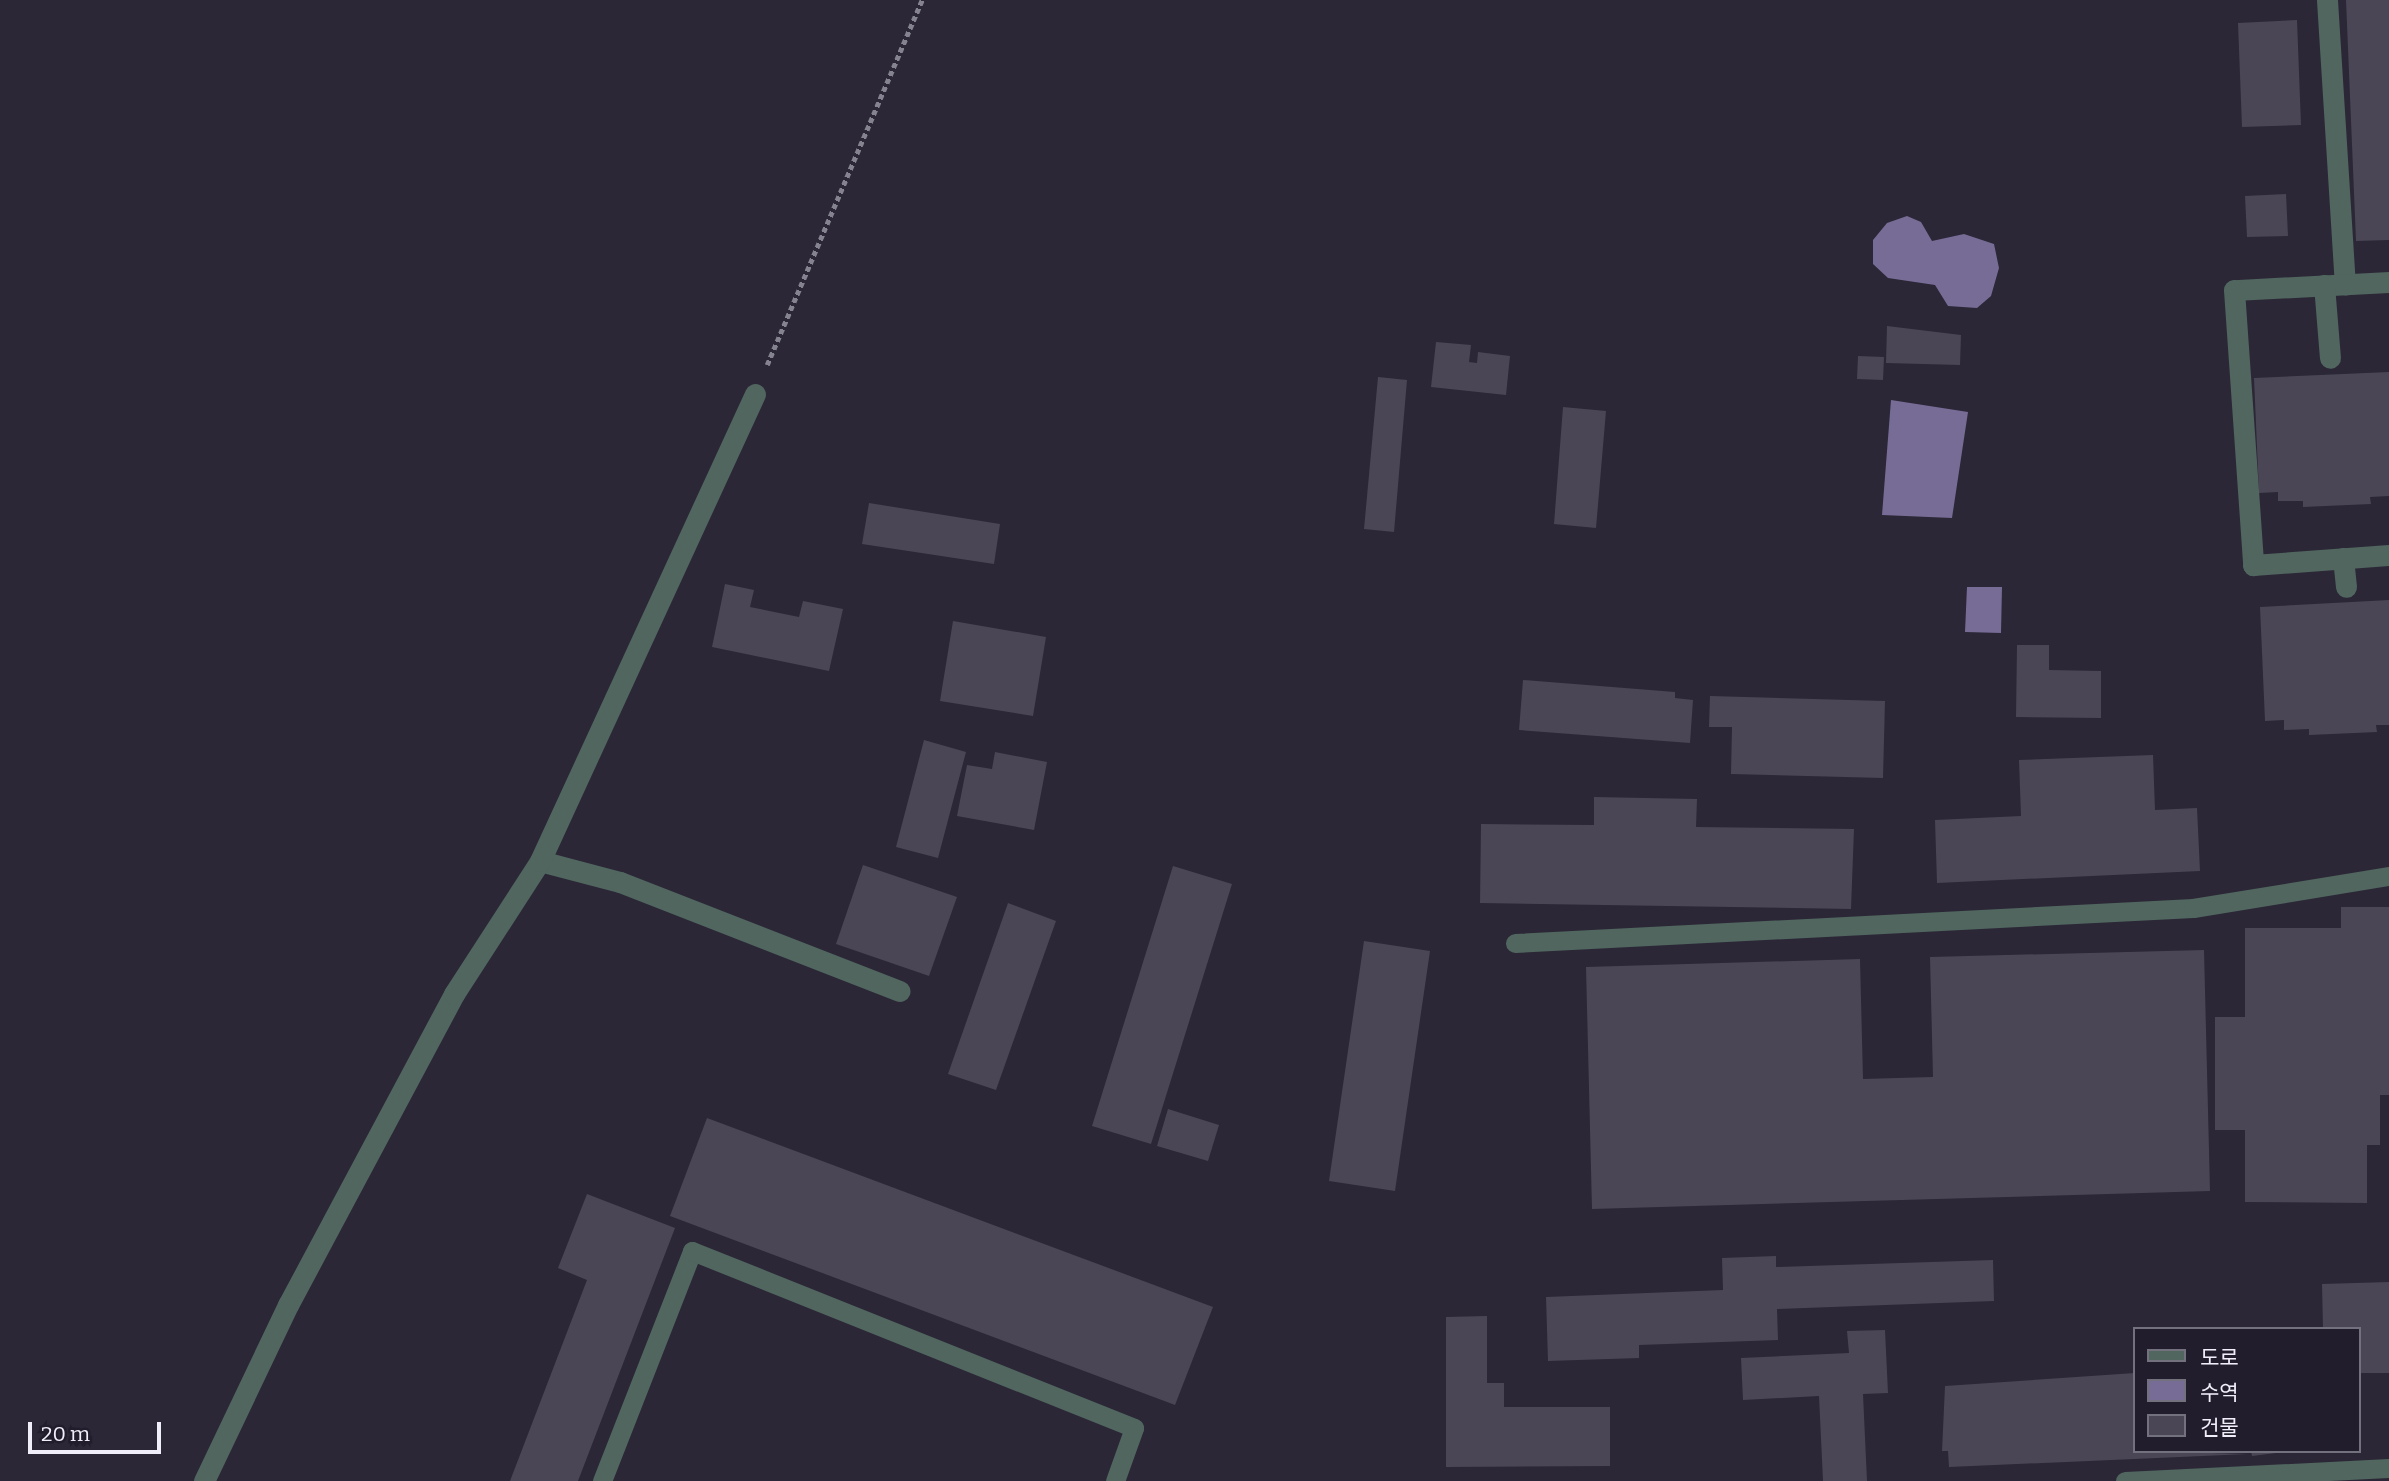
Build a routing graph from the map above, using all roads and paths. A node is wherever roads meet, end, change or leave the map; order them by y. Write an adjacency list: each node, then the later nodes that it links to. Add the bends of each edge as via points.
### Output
1 (922, 0): 6 (path)
2 (2326, 0): 4 (street)
3 (2389, 282): 4 (street)
4 (2334, 285): 5 (street); 8 (street, via 2234,290 2253,565)
5 (2330, 358)
6 (755, 394): 10 (street)
7 (2389, 555): 8 (street)
8 (2343, 558): 9 (street)
9 (2346, 587)
10 (540, 861): 13 (street, via 620,882); 15 (street, via 447,1006 288,1305)
11 (2389, 876): 12 (lane, via 2193,908)
12 (1515, 943)
13 (900, 991)
14 (2389, 1468): 18 (lane)
15 (204, 1481)
16 (602, 1481): 17 (lane, via 692,1251 1134,1428)
17 (1115, 1481)
18 (2125, 1481)

